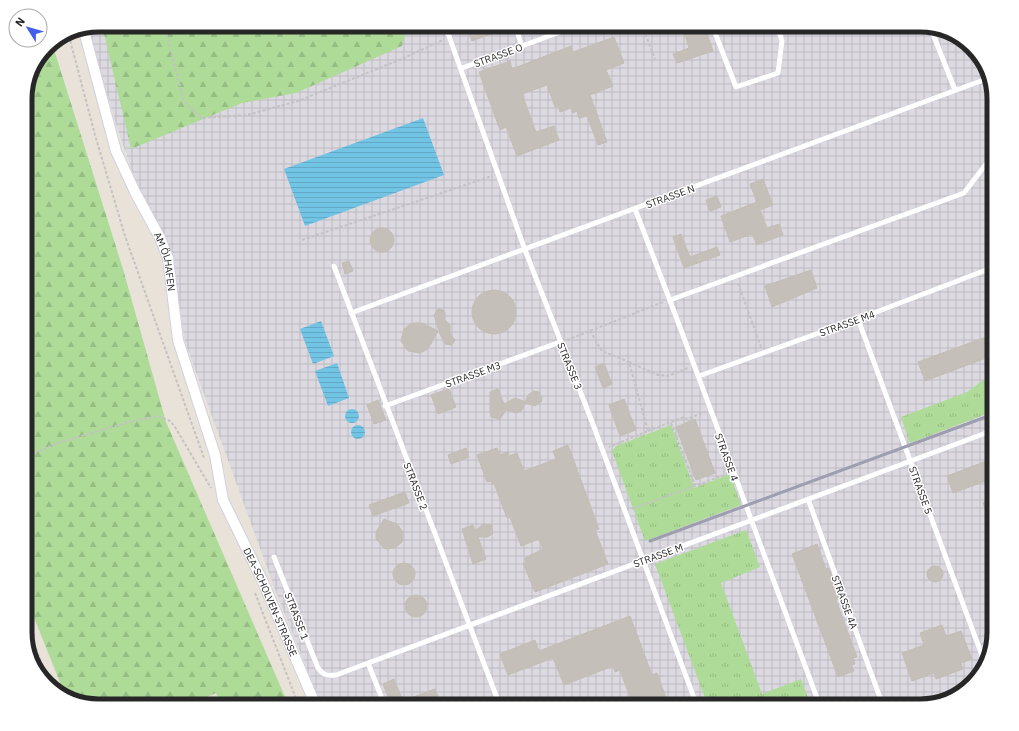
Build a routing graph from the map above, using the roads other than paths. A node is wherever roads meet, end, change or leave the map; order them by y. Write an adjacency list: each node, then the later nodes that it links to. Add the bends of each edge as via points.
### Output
1 (448, 32): 9 (lane, STRASSE 3)
2 (517, 32): 8 (lane)
3 (560, 32): 8 (lane, STRASSE O)
4 (715, 32): 5 (lane, via 736,87 778,73 782,41)
5 (779, 32)
6 (85, 33): 26 (street, AM ÖLHAFEN, via 116,151 168,258 178,340 215,455)
7 (933, 34): 11 (lane)
8 (522, 46): 9 (lane, STRASSE O)
9 (462, 68): 14 (lane, STRASSE 3)
10 (984, 80): 11 (lane, STRASSE N)
11 (955, 90): 13 (lane, STRASSE N)
12 (987, 163): 17 (lane, via 964,193)
13 (635, 209): 14 (lane, STRASSE N); 17 (lane, STRASSE 4)
14 (525, 250): 18 (lane, STRASSE N); 20 (lane, STRASSE 3)
15 (334, 266): 18 (lane, STRASSE 2)
16 (987, 269): 19 (lane, STRASSE M4)
17 (670, 300): 21 (lane, STRASSE 4)
18 (351, 313): 22 (lane, STRASSE 2)
19 (858, 319): 21 (lane, STRASSE M4); 24 (lane, STRASSE 5)
20 (560, 342): 22 (lane, STRASSE M3); 29 (lane, STRASSE 3)
21 (699, 376): 27 (lane, STRASSE 4)
22 (385, 406): 30 (lane, STRASSE 2)
23 (987, 433): 24 (lane, STRASSE M)
24 (910, 461): 25 (lane, STRASSE M); 31 (lane, STRASSE 5)
25 (808, 499): 27 (lane, STRASSE M); 39 (lane, STRASSE 4A)
26 (223, 500): 34 (street, DEA-SCHOLVEN-STRASSE, via 263,582)
27 (750, 520): 29 (lane, STRASSE M); 38 (lane, STRASSE 4)
28 (274, 557): 33 (lane, STRASSE 1)
29 (644, 560): 30 (lane, STRASSE M); 37 (lane, STRASSE 3)
30 (469, 624): 32 (lane, STRASSE M); 36 (lane, STRASSE 2)
31 (982, 656)
32 (368, 663): 33 (lane, STRASSE M, via 336,675 328,676); 35 (lane)
33 (322, 673)
34 (313, 699)
35 (382, 699)
36 (497, 699)
37 (695, 699)
38 (817, 699)
39 (880, 699)

